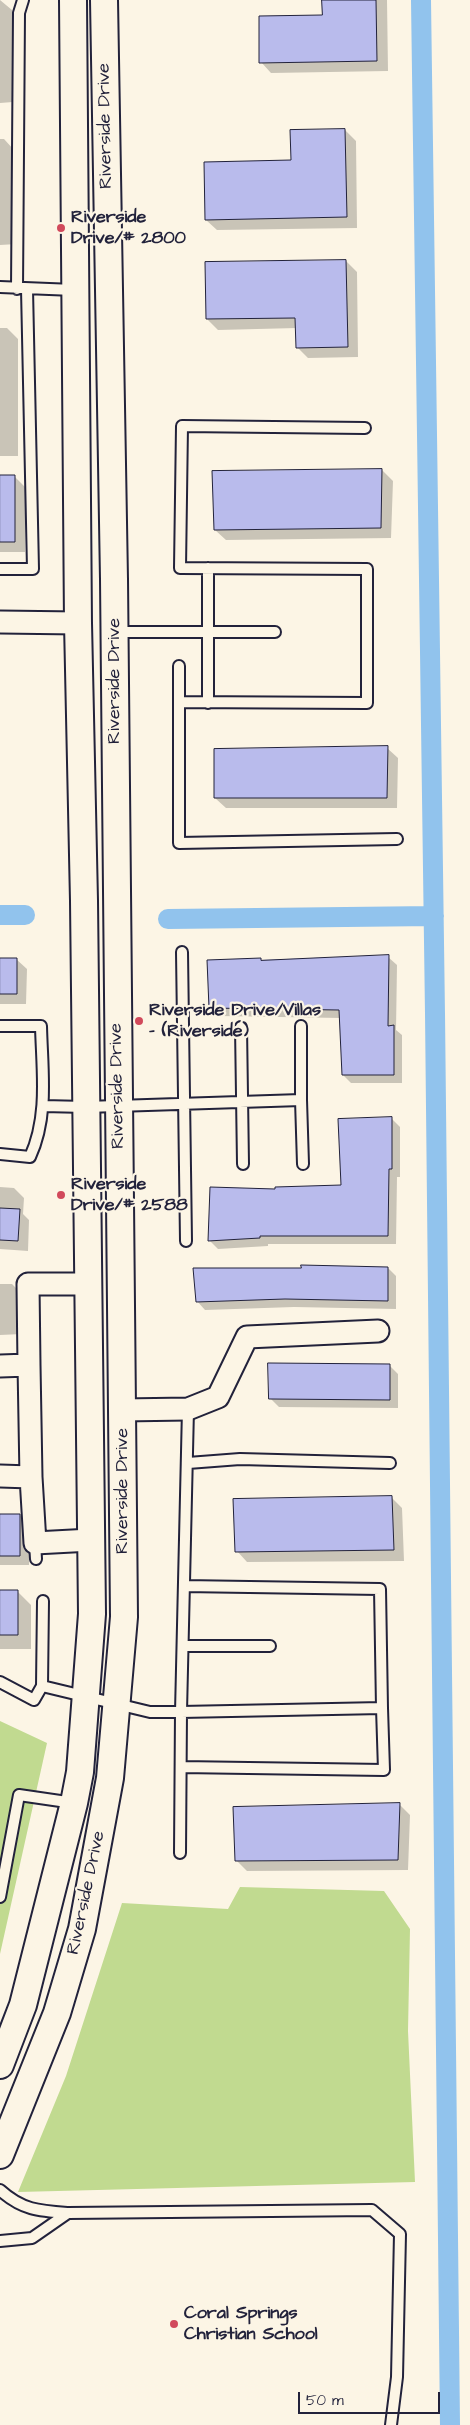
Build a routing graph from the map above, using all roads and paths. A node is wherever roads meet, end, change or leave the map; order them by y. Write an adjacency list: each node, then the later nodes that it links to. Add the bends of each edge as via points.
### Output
1 (23, 0): 5 (lane, via 19,12)
2 (73, 0): 7 (street, Riverside Drive)
3 (104, 2): 11 (street, Riverside Drive)
4 (0, 287): 5 (lane)
5 (17, 288): 6 (lane)
6 (28, 289): 7 (lane); 10 (lane, via 34,569)
7 (76, 290): 13 (street, Riverside Drive)
8 (364, 428): 9 (lane, via 182,426 180,568)
9 (208, 568): 15 (lane); 20 (lane, via 366,569 366,703)
10 (0, 569)
11 (114, 579): 13 (street, via 99,606 89,618); 14 (street, Riverside Drive)
12 (0, 622): 13 (street)
13 (78, 623): 18 (street, via 92,635); 31 (street, Riverside Drive)
14 (114, 632): 15 (lane); 18 (street, Riverside Drive)
15 (208, 632): 16 (lane); 20 (lane)
16 (275, 632)
17 (178, 666): 19 (lane)
18 (114, 667): 29 (street, Riverside Drive)
19 (179, 702): 20 (lane); 21 (lane, via 179,844)
20 (208, 703)
21 (397, 839)
22 (182, 952): 28 (lane)
23 (0, 1026): 30 (lane, via 41,1026)
24 (300, 1026): 26 (lane)
25 (241, 1027): 27 (lane)
26 (301, 1100): 27 (lane); 34 (lane)
27 (243, 1101): 28 (lane); 33 (lane)
28 (184, 1103): 29 (lane); 35 (lane)
29 (118, 1105): 31 (lane); 41 (street, Riverside Drive)
30 (42, 1106): 31 (lane); 32 (lane, via 39,1137 30,1157)
31 (86, 1107): 36 (street, Riverside Drive)
32 (0, 1154)
33 (243, 1164)
34 (303, 1164)
35 (186, 1241)
36 (88, 1284): 38 (street, via 28,1284); 46 (street, Riverside Drive)
37 (378, 1331): 40 (street, via 247,1337 218,1397)
38 (29, 1365): 39 (street); 45 (street)
39 (0, 1366)
40 (188, 1409): 41 (street); 42 (lane)
41 (122, 1410): 54 (street, Riverside Drive, via 124,1617)
42 (188, 1463): 43 (lane, via 240,1459); 47 (lane)
43 (390, 1463)
44 (0, 1476): 45 (street)
45 (31, 1477): 46 (street, via 36,1551)
46 (91, 1540): 53 (street, Riverside Drive, via 92,1614)
47 (184, 1586): 49 (lane); 55 (lane, via 380,1589)
48 (43, 1601): 52 (lane)
49 (183, 1646): 50 (lane); 56 (lane)
50 (270, 1646)
51 (0, 1682): 52 (lane, via 34,1700)
52 (42, 1686): 53 (lane)
53 (86, 1696): 54 (lane); 58 (street, Riverside Drive, via 80,1772)
54 (116, 1705): 56 (lane, via 150,1712); 62 (street, Riverside Drive, via 110,1778 82,1929 57,2013)
55 (382, 1708): 56 (lane); 57 (lane, via 384,1770)
56 (181, 1712): 57 (lane)
57 (180, 1767): 59 (lane)
58 (74, 1803): 60 (lane, via 19,1795); 61 (street, Riverside Drive, via 23,2005)
59 (180, 1853)
60 (0, 1897)
61 (0, 2065)
62 (0, 2155)
63 (0, 2190): 64 (lane, via 15,2203 40,2211)
64 (68, 2213): 65 (lane, via 32,2238); 66 (lane, via 372,2210 400,2234 397,2377)
65 (0, 2241)
66 (390, 2425)

